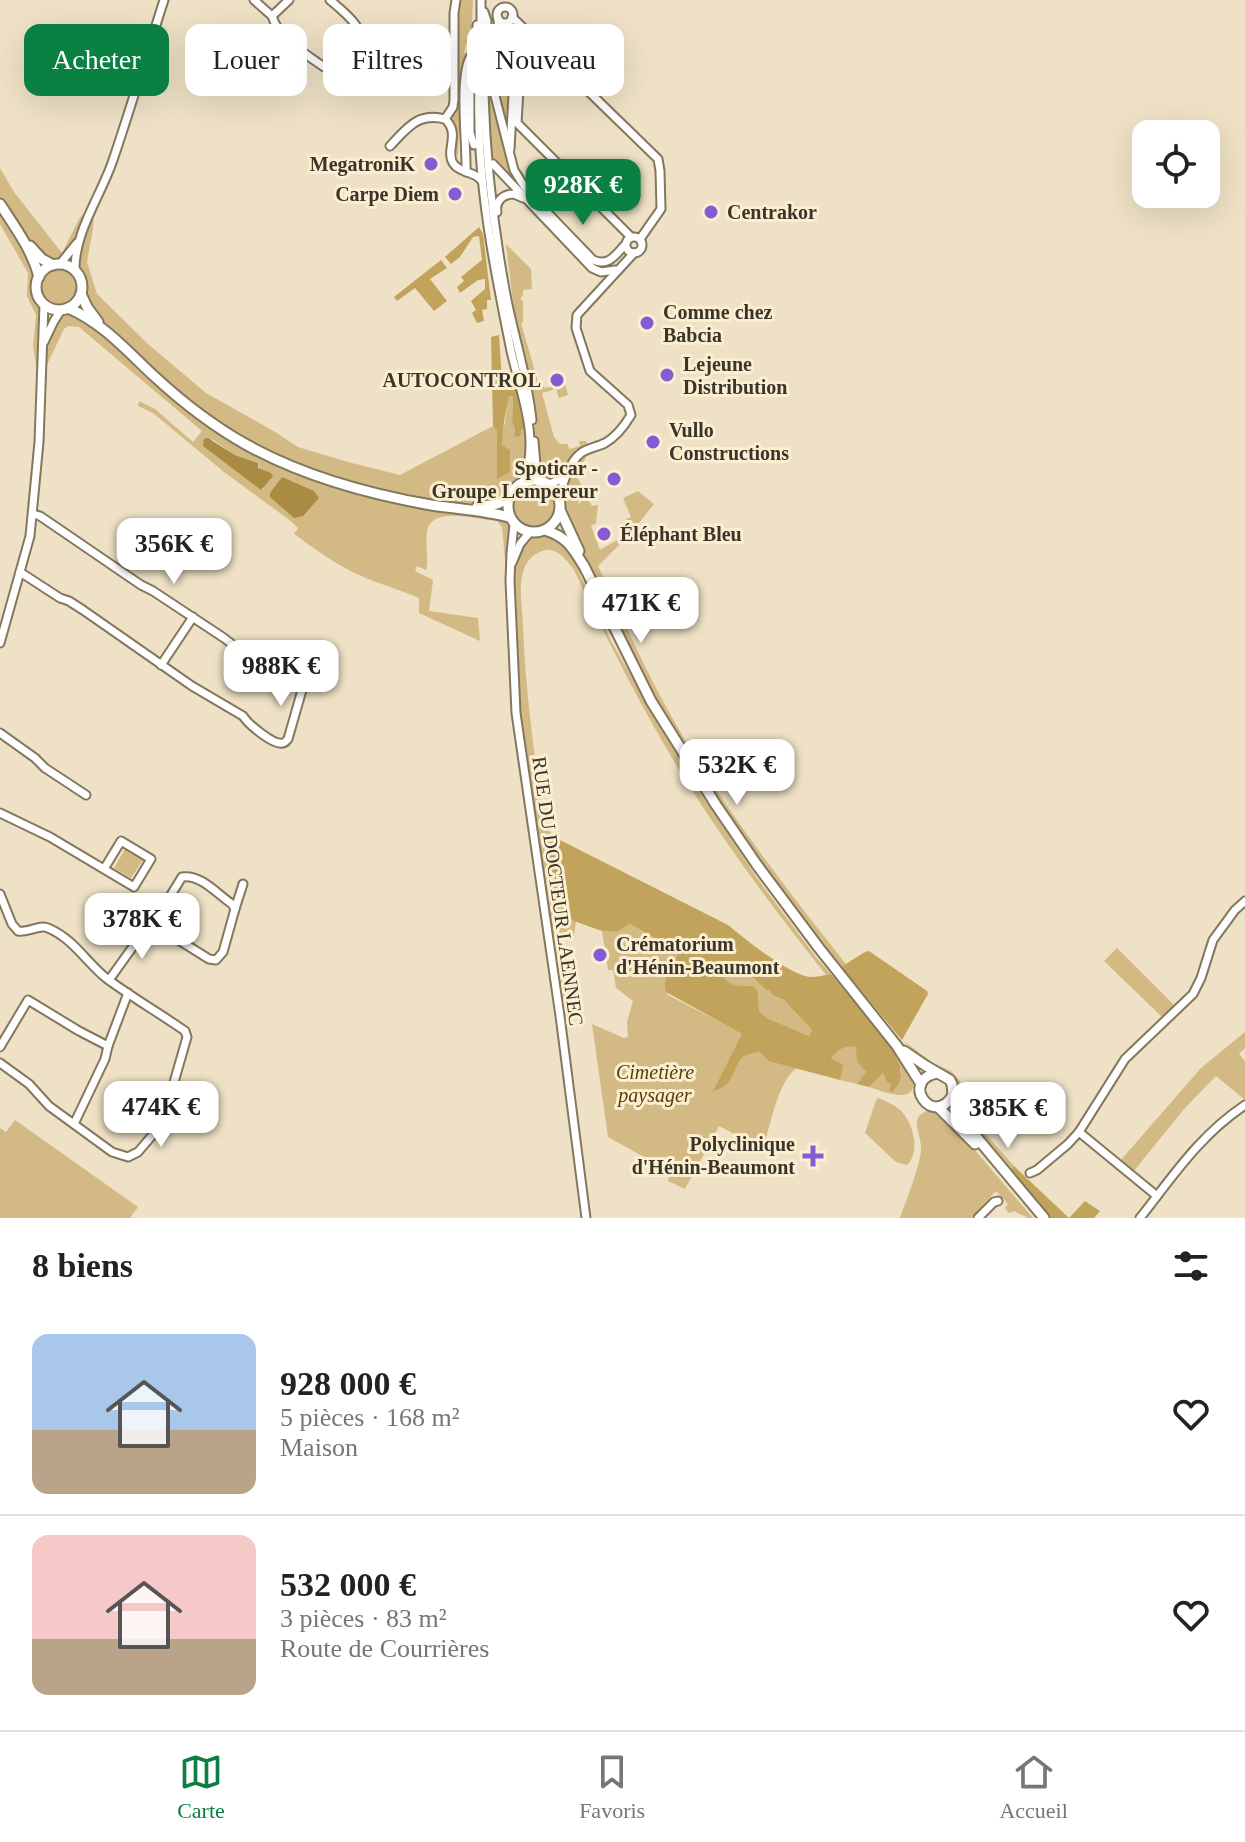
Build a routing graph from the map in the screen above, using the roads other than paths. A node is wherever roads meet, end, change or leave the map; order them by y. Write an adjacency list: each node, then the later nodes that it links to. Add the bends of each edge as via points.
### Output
1 (164, 0): 22 (street, via 112,163)
2 (254, 0): 7 (street)
3 (289, 0): 7 (street)
4 (330, 0): 7 (street, via 364,39 338,70 324,67 294,44)
5 (456, 0): 12 (street, via 454,104)
6 (481, 2): 13 (street, via 471,80); 15 (street, via 493,88); 16 (street)
7 (272, 16)
8 (512, 17): 9 (street, via 505,23); 9 (street, via 504,7); 23 (street, via 658,159 661,209)
9 (498, 18): 20 (street, via 499,29 521,56 517,123)
10 (467, 61): 16 (street, via 464,133)
11 (513, 96): 15 (street)
12 (445, 119): 14 (street, via 417,119); 16 (street, via 452,128 457,160)
13 (474, 145)
14 (390, 146)
15 (510, 151): 24 (street, via 524,186 593,260 609,262)
16 (478, 168): 18 (street); 19 (street); 36 (street, via 527,415 530,445)
17 (0, 204): 21 (main road)
18 (531, 204): 19 (street, via 517,194 504,196); 27 (street, via 592,268)
19 (495, 222): 37 (street, via 529,396 536,465)
20 (631, 237): 23 (street); 24 (street)
21 (22, 238): 26 (main road); 29 (main road)
22 (80, 238): 26 (street); 28 (street)
23 (640, 239): 25 (street, via 641,248)
24 (625, 245): 25 (street)
25 (634, 253): 27 (street)
26 (57, 265): 28 (main road); 29 (main road)
27 (618, 269): 35 (street, via 575,324 589,369 631,412 608,441 580,454)
28 (75, 271): 30 (main road)
29 (39, 277): 31 (main road, via 37,292)
30 (81, 294): 32 (main road); 33 (main road)
31 (44, 305): 32 (main road); 34 (street)
32 (65, 309): 33 (main road); 34 (street)
33 (102, 328): 40 (main road, via 167,389 280,462 357,488)
34 (43, 344): 42 (street)
35 (566, 476): 37 (street); 39 (street)
36 (523, 482): 37 (main road); 38 (main road)
37 (546, 482): 39 (main road)
38 (508, 499): 40 (main road); 43 (main road)
39 (559, 499): 41 (main road)
40 (468, 508): 43 (main road)
41 (560, 510): 44 (main road); 46 (main road)
42 (33, 514): 48 (street); 49 (street)
43 (512, 520): 45 (main road); 47 (street, RUE DU DOCTEUR LAENNEC)
44 (545, 530): 45 (main road); 46 (main road, via 564,538)
45 (530, 532): 47 (street)
46 (584, 566): 64 (main road, via 651,701 716,805)
47 (510, 568): 77 (street, RUE DU DOCTEUR LAENNEC, via 516,713)
48 (20, 572): 50 (street); 51 (street)
49 (193, 617): 51 (street); 51 (street, via 302,690 288,739 281,744 269,739 243,716)
50 (0, 643)
51 (161, 665)
52 (0, 733): 53 (street)
53 (86, 795)
54 (0, 813): 55 (street)
55 (104, 869): 55 (street, via 134,887 151,859 121,841)
56 (243, 884): 59 (street)
57 (0, 894): 61 (street, via 15,929 22,933 47,928 78,947)
58 (1245, 901): 73 (street, via 1213,940 1193,994 1125,1059)
59 (235, 909): 60 (street, via 200,880 187,876); 60 (street, via 216,960)
60 (153, 924): 61 (street)
61 (109, 980): 62 (street)
62 (128, 993): 63 (street); 72 (street, via 187,1037 162,1124 128,1157 112,1152)
63 (108, 1046): 65 (street, via 28,1000); 72 (street)
64 (897, 1046): 67 (main road); 68 (main road)
65 (0, 1047)
66 (0, 1063): 72 (street)
67 (937, 1073): 68 (main road); 69 (main road, via 950,1080)
68 (921, 1084): 71 (main road, via 924,1102)
69 (953, 1095): 71 (main road); 79 (main road, via 973,1133)
70 (1245, 1105): 75 (street, via 1209,1132)
71 (938, 1107): 79 (main road)
72 (74, 1124)
73 (1079, 1132): 74 (street); 75 (street)
74 (1030, 1173)
75 (1157, 1196): 80 (street)
76 (998, 1201): 78 (street)
77 (586, 1218)
78 (978, 1218)
79 (1041, 1218)
80 (1140, 1218)

